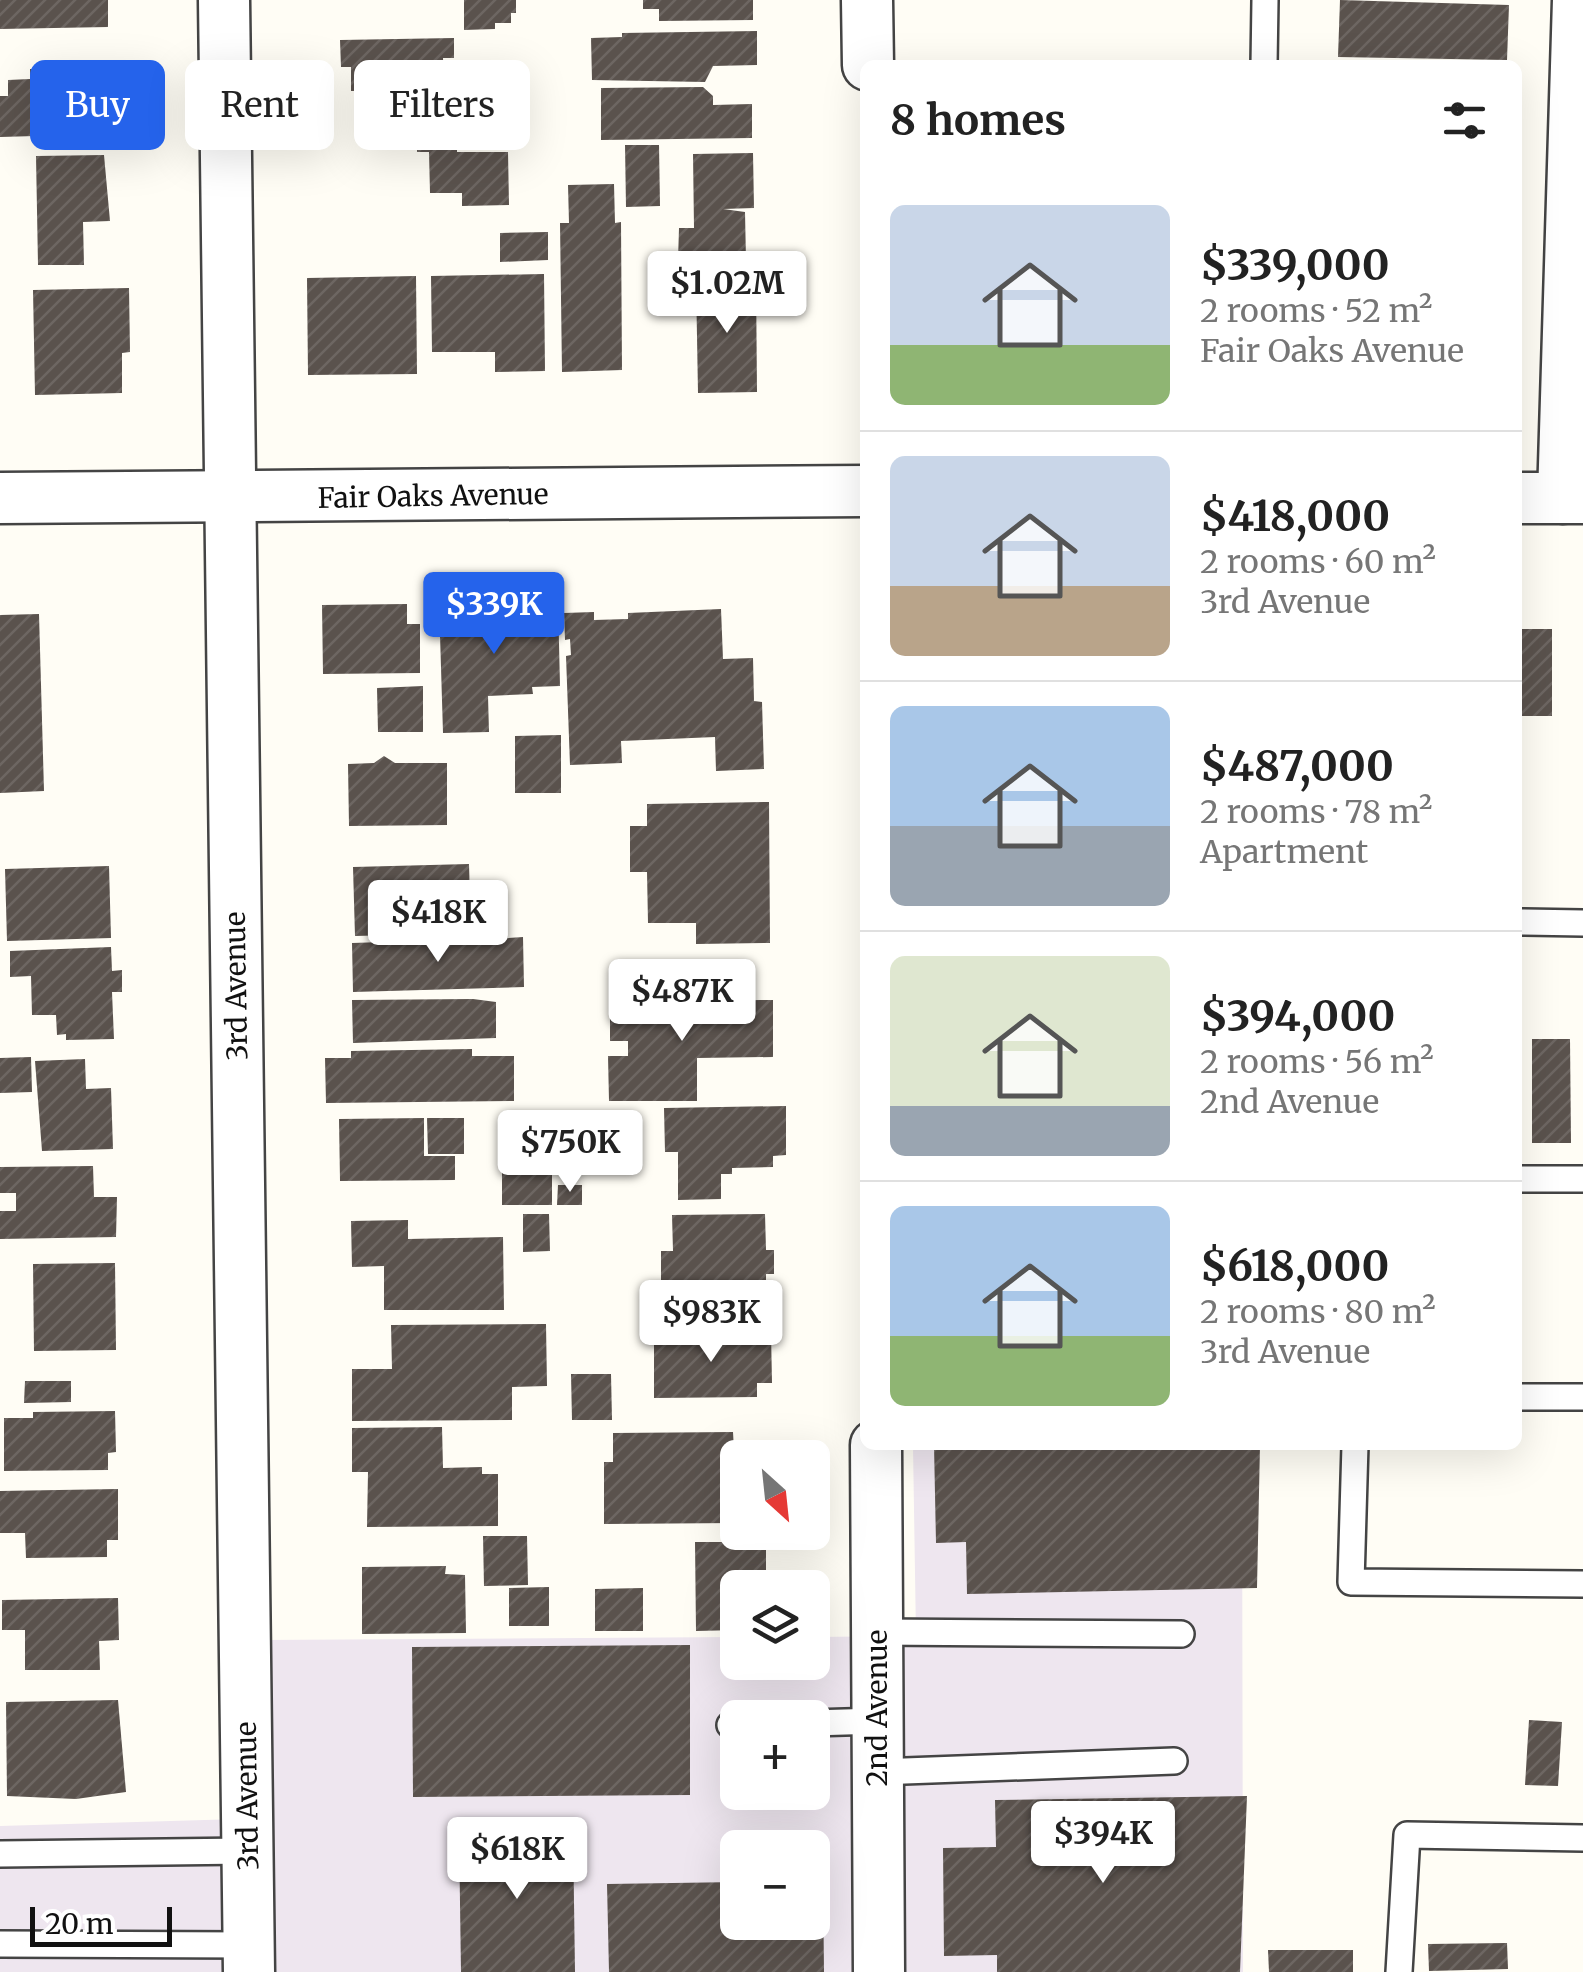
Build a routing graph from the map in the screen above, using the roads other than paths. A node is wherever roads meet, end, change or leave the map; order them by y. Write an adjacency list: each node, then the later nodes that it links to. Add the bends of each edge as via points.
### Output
1 (224, 0): 9 (street, 3rd Avenue)
2 (867, 0): 5 (street)
3 (1265, 0): 6 (lane)
4 (1578, 0): 10 (street)
5 (868, 60)
6 (1264, 60)
7 (860, 491): 9 (street, Fair Oaks Avenue)
8 (0, 498): 9 (street, Fair Oaks Avenue)
9 (231, 498): 27 (street, 3rd Avenue)
10 (1555, 498)
11 (1522, 922): 12 (lane)
12 (1583, 923)
13 (1583, 1179): 14 (lane)
14 (1522, 1180)
15 (1583, 1397): 16 (lane)
16 (1522, 1398)
17 (876, 1450): 20 (street, 2nd Avenue)
18 (1355, 1450): 19 (lane, via 1351,1582)
19 (1583, 1584)
20 (877, 1632): 21 (lane); 22 (street, 2nd Avenue)
21 (1181, 1634)
22 (878, 1722): 23 (lane); 25 (street, 2nd Avenue)
23 (830, 1723)
24 (1174, 1761): 25 (lane)
25 (878, 1772): 31 (street, 2nd Avenue)
26 (1583, 1838): 32 (lane, via 1406,1835)
27 (247, 1851): 28 (lane); 30 (street, 3rd Avenue)
28 (0, 1854)
29 (0, 1944): 30 (lane)
30 (249, 1958)
31 (878, 1972)
32 (1399, 1972)

